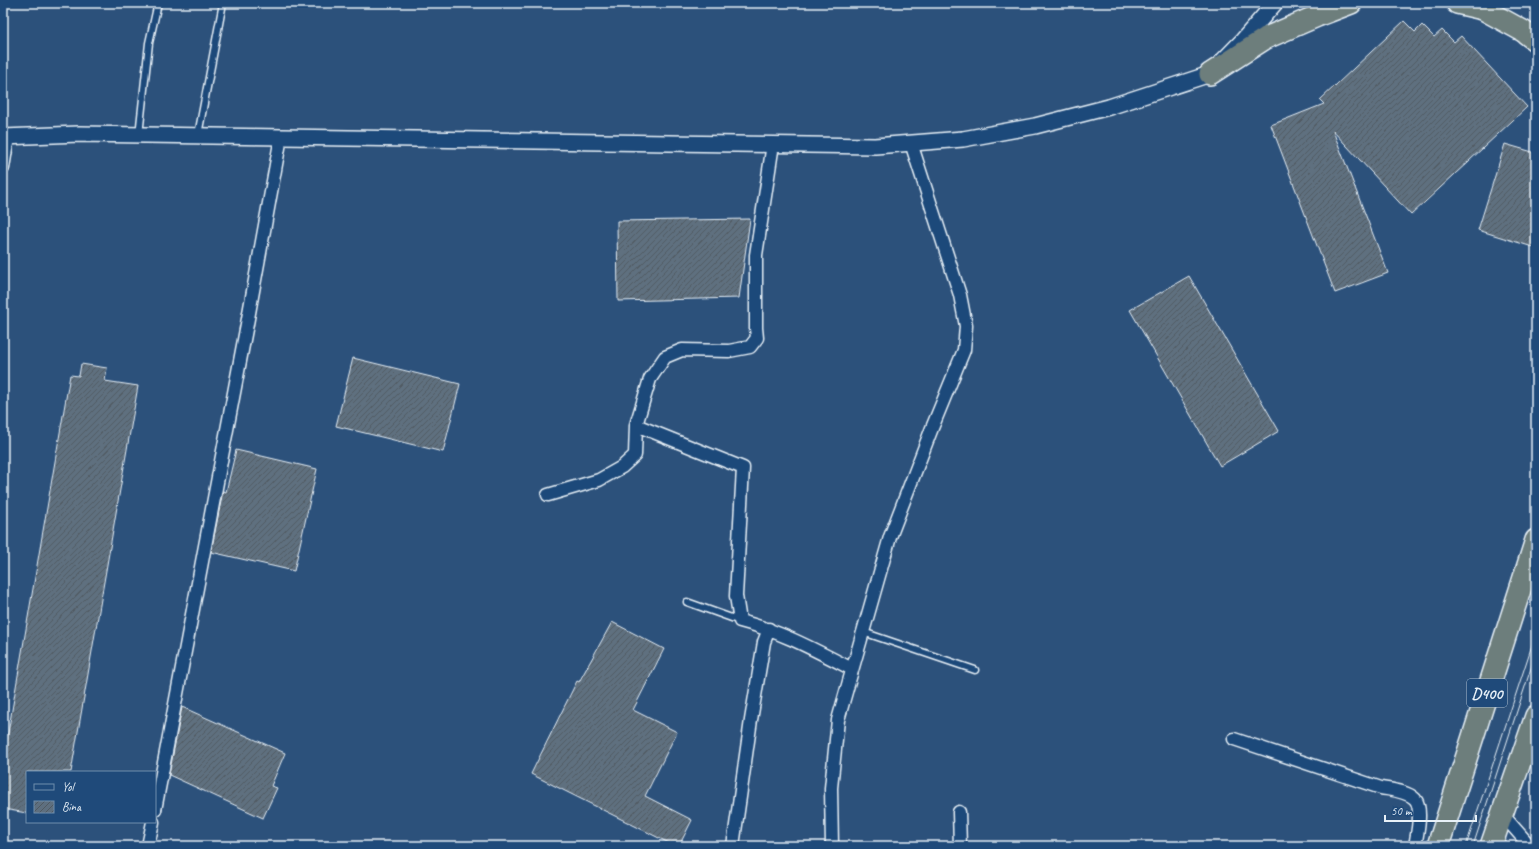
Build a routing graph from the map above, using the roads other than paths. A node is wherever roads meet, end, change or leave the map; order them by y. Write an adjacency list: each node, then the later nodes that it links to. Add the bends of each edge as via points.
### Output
1 (158, 3): 10 (lane, via 150,43)
2 (223, 3): 11 (lane)
3 (1266, 3): 7 (street)
4 (1275, 3): 7 (street)
5 (1351, 3): 9 (highway, via 1266,38)
6 (1456, 3): 8 (highway, via 1483,9)
7 (1243, 40): 9 (street)
8 (1536, 41)
9 (1210, 74): 14 (street, via 1036,126 963,139)
10 (139, 135): 11 (street); 12 (street)
11 (198, 136): 13 (street)
12 (5, 137): 16 (street)
13 (281, 137): 15 (street); 28 (street)
14 (911, 143): 15 (street, via 875,146); 23 (street, via 960,295 966,326 964,350 890,537)
15 (773, 144): 17 (street, via 756,255 757,338 750,347 729,351 682,350 665,357 650,379)
16 (3, 168)
17 (636, 425): 18 (street, via 635,455 622,467 599,480); 21 (street, via 743,468 736,596)
18 (548, 495)
19 (1536, 540): 37 (highway, D400)
20 (687, 602): 21 (lane)
21 (740, 620): 22 (street)
22 (769, 629): 24 (street); 33 (street, via 764,642 751,720)
23 (863, 632): 24 (street); 25 (lane)
24 (852, 669): 34 (street, via 838,720 830,788)
25 (975, 670)
26 (1536, 716): 30 (highway)
27 (1234, 739): 36 (street, via 1412,797 1418,804 1419,827)
28 (156, 805)
29 (959, 812): 35 (street)
30 (1502, 814): 38 (highway); 39 (street)
31 (153, 823): 32 (street)
32 (148, 846)
33 (733, 846)
34 (832, 846)
35 (960, 846)
36 (1415, 846)
37 (1438, 846)
38 (1492, 846)
39 (1530, 846)

